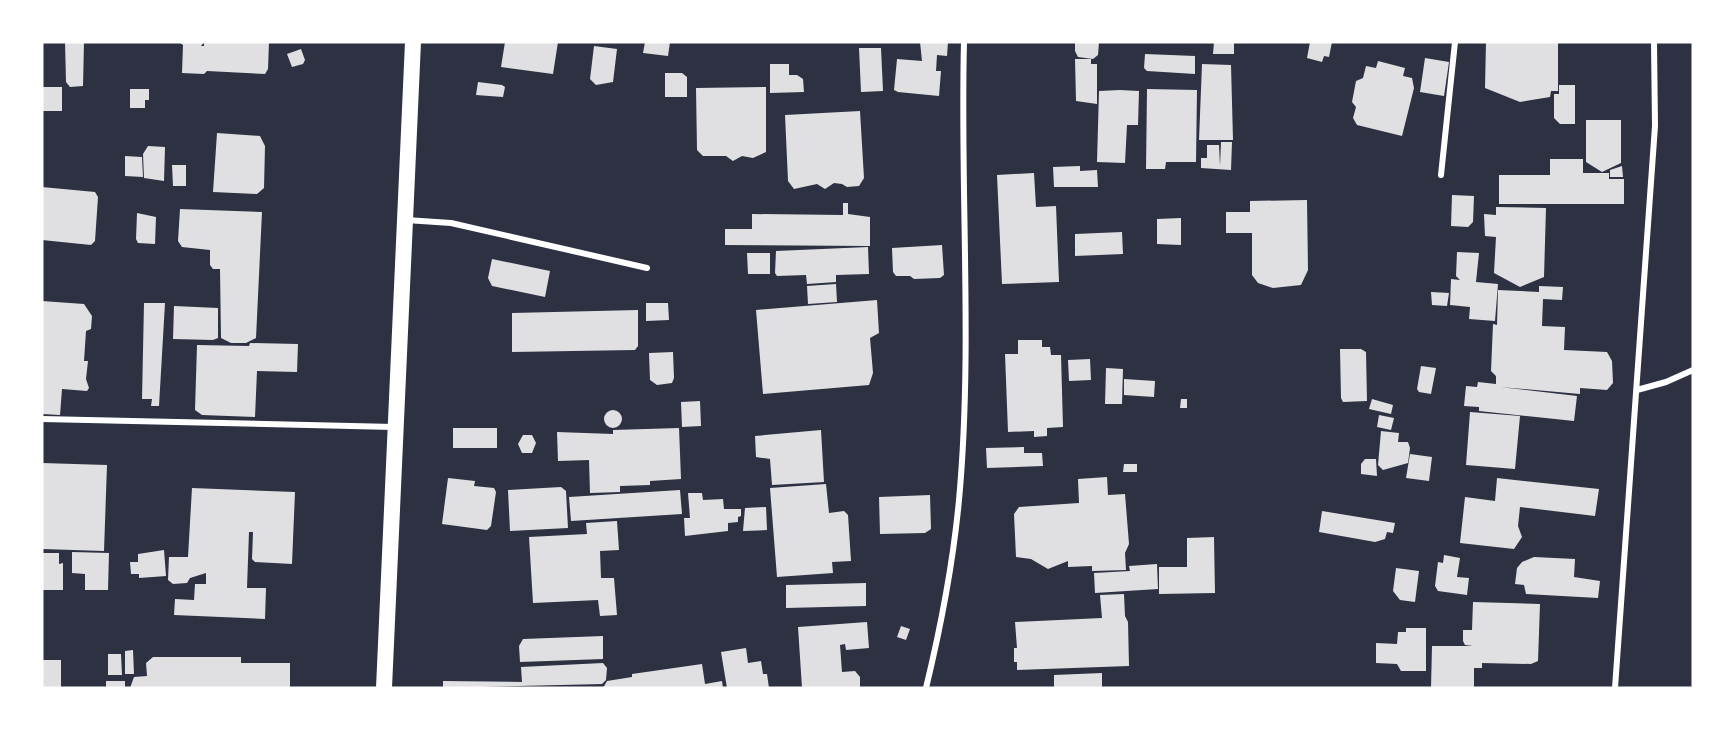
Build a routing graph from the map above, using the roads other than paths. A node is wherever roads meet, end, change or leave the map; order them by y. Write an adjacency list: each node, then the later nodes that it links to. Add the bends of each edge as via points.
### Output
1 (413, 42): 6 (highway)
2 (964, 42): 13 (street, via 964,351 959,500 945,611)
3 (1455, 42): 5 (street)
4 (1654, 42): 9 (street, via 1655,126)
5 (1441, 175)
6 (406, 220): 7 (street, via 451,223); 11 (highway)
7 (647, 268)
8 (1693, 370): 9 (street)
9 (1637, 390): 14 (street)
10 (42, 419): 11 (street)
11 (398, 427): 12 (highway)
12 (384, 688)
13 (926, 688)
14 (1614, 688)

